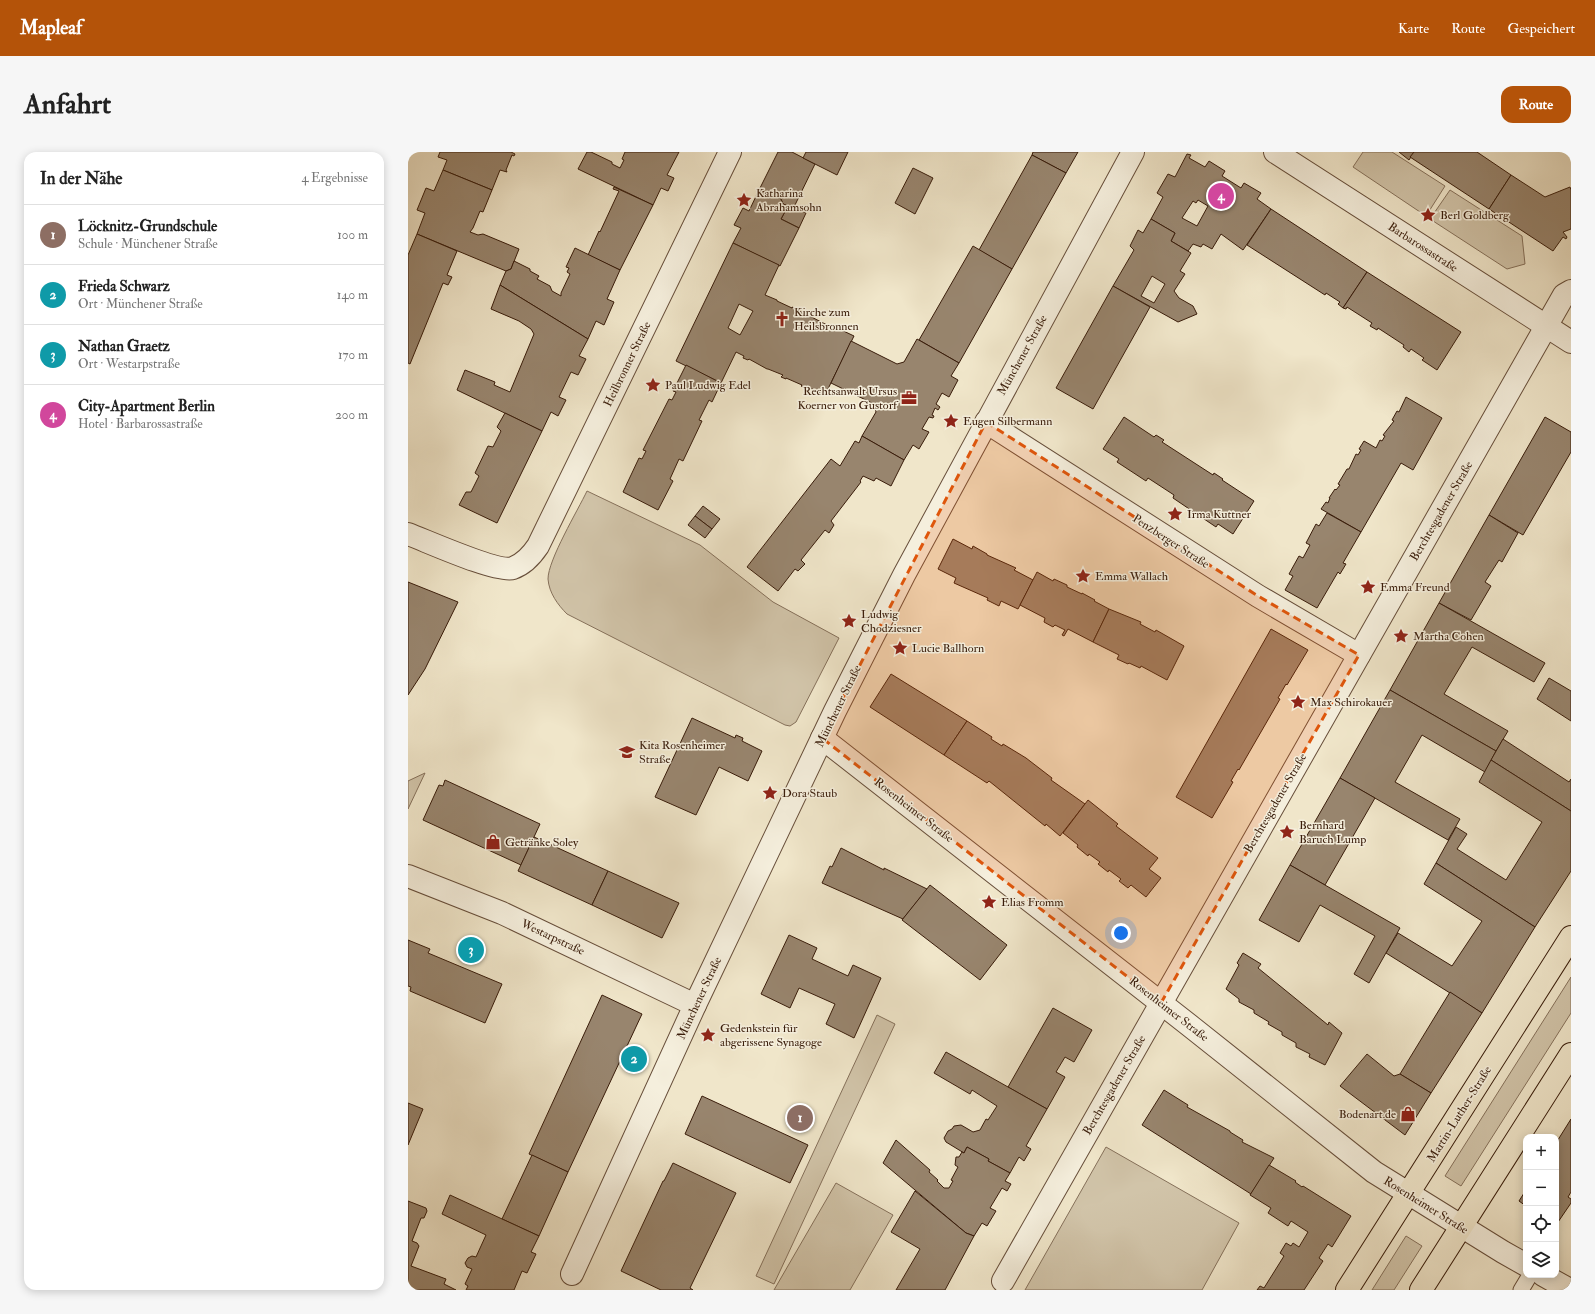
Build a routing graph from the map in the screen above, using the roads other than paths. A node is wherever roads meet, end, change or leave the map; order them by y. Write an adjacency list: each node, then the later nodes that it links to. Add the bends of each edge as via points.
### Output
1 (730, 152): 8 (street, Heilbronner Straße, via 531,556 513,568 503,569)
2 (1133, 152): 7 (street, Münchener Straße)
3 (1275, 152): 5 (street, Barbarossastraße)
4 (1571, 291): 5 (street, Berchtesgadener Straße, via 1564,295)
5 (1546, 325): 6 (street, Barbarossastraße); 9 (street, Berchtesgadener Straße)
6 (1571, 342)
7 (986, 422): 9 (street, Penzberger Straße, via 1258,596); 10 (street, Münchener Straße, via 904,575)
8 (408, 534)
9 (1359, 655): 13 (street, Berchtesgadener Straße)
10 (822, 738): 13 (street, Rosenheimer Straße); 14 (street, Münchener Straße)
11 (408, 876): 14 (street, Westarpstraße, via 502,913)
12 (1571, 937): 16 (main road, Martin-Luther-Straße)
13 (1161, 1003): 16 (street, Rosenheimer Straße, via 1374,1172); 22 (street, Berchtesgadener Straße)
14 (695, 1005): 19 (street, Münchener Straße)
15 (1571, 1054): 17 (main road)
16 (1408, 1194): 17 (street, Rosenheimer Straße); 23 (main road, Martin-Luther-Straße)
17 (1461, 1227): 18 (street, Rosenheimer Straße); 24 (main road)
18 (1523, 1263)
19 (572, 1274)
20 (1528, 1278): 25 (lane)
21 (1548, 1278): 26 (street)
22 (1003, 1281)
23 (1347, 1290)
24 (1421, 1290)
25 (1521, 1290)
26 (1570, 1290)

